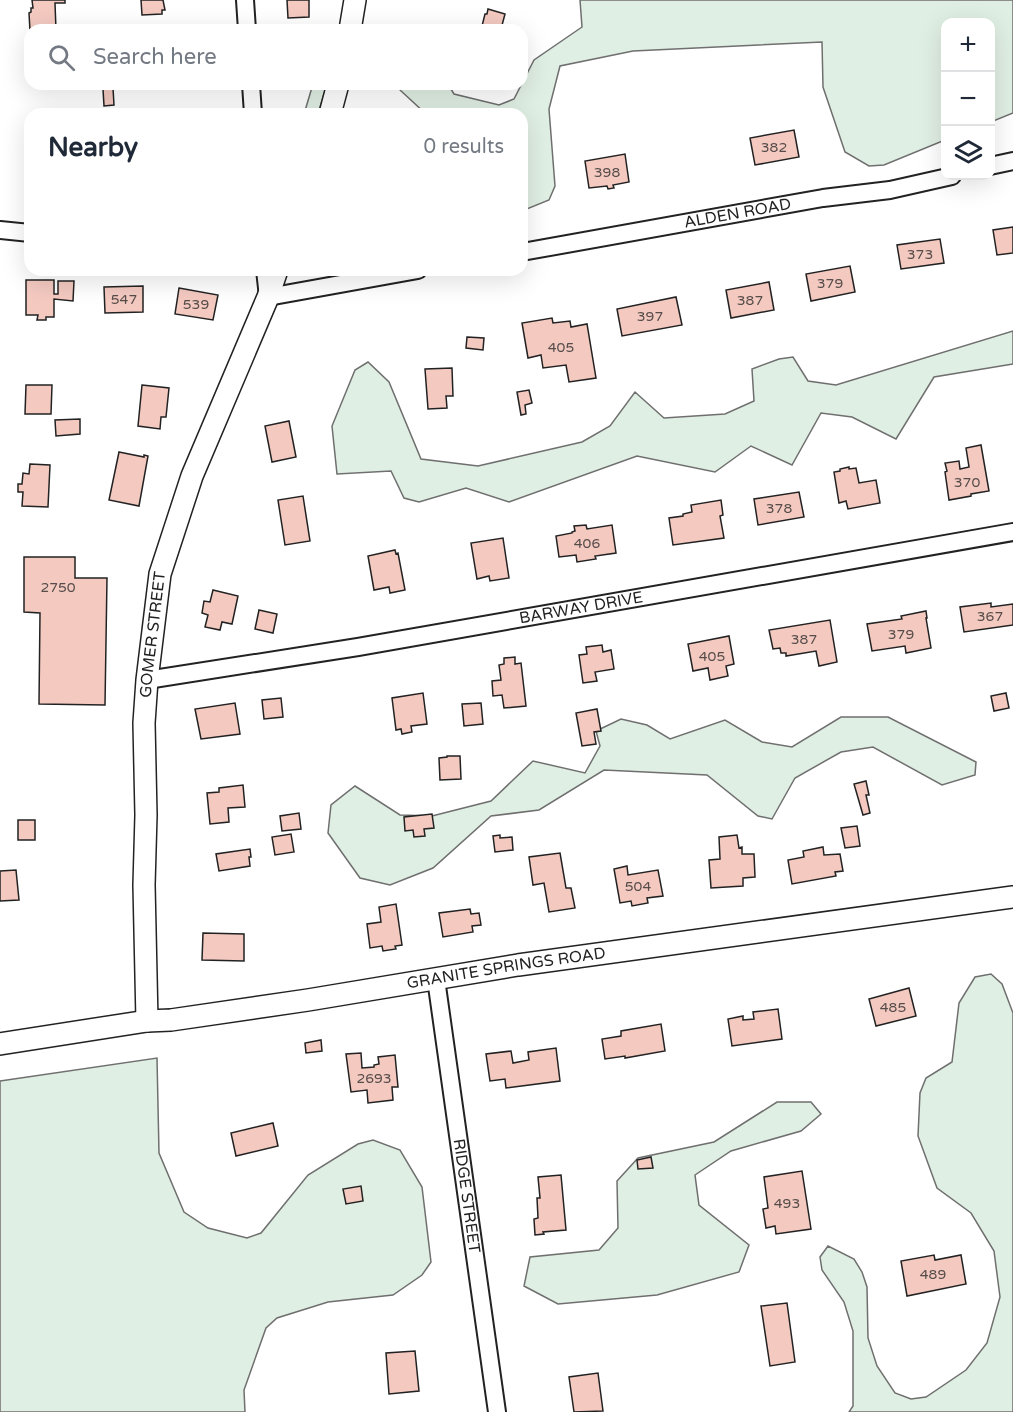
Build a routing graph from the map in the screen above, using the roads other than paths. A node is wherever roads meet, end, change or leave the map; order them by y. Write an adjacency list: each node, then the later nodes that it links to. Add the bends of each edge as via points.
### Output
1 (245, 0): 3 (street)
2 (355, 0): 4 (street)
3 (247, 24)
4 (351, 24)
5 (251, 90): 7 (street)
6 (336, 90): 8 (street)
7 (253, 108)
8 (332, 108)
9 (1013, 161): 10 (street)
10 (995, 165)
11 (941, 178): 14 (street, ALDEN ROAD)
12 (0, 230): 13 (street)
13 (24, 232)
14 (528, 251)
15 (266, 276): 18 (street)
16 (275, 276): 18 (street, GOMER STREET)
17 (385, 276): 18 (street)
18 (268, 297): 20 (street, GOMER STREET, via 192,477 160,574)
19 (1013, 532): 20 (street, BARWAY DRIVE, via 358,647)
20 (147, 680): 23 (street, GOMER STREET, via 144,885)
21 (1013, 897): 22 (street, GRANITE SPRINGS ROAD)
22 (436, 979): 23 (street, GRANITE SPRINGS ROAD); 25 (street, RIDGE STREET)
23 (147, 1021): 24 (street, GRANITE SPRINGS ROAD)
24 (0, 1044)
25 (497, 1412)

